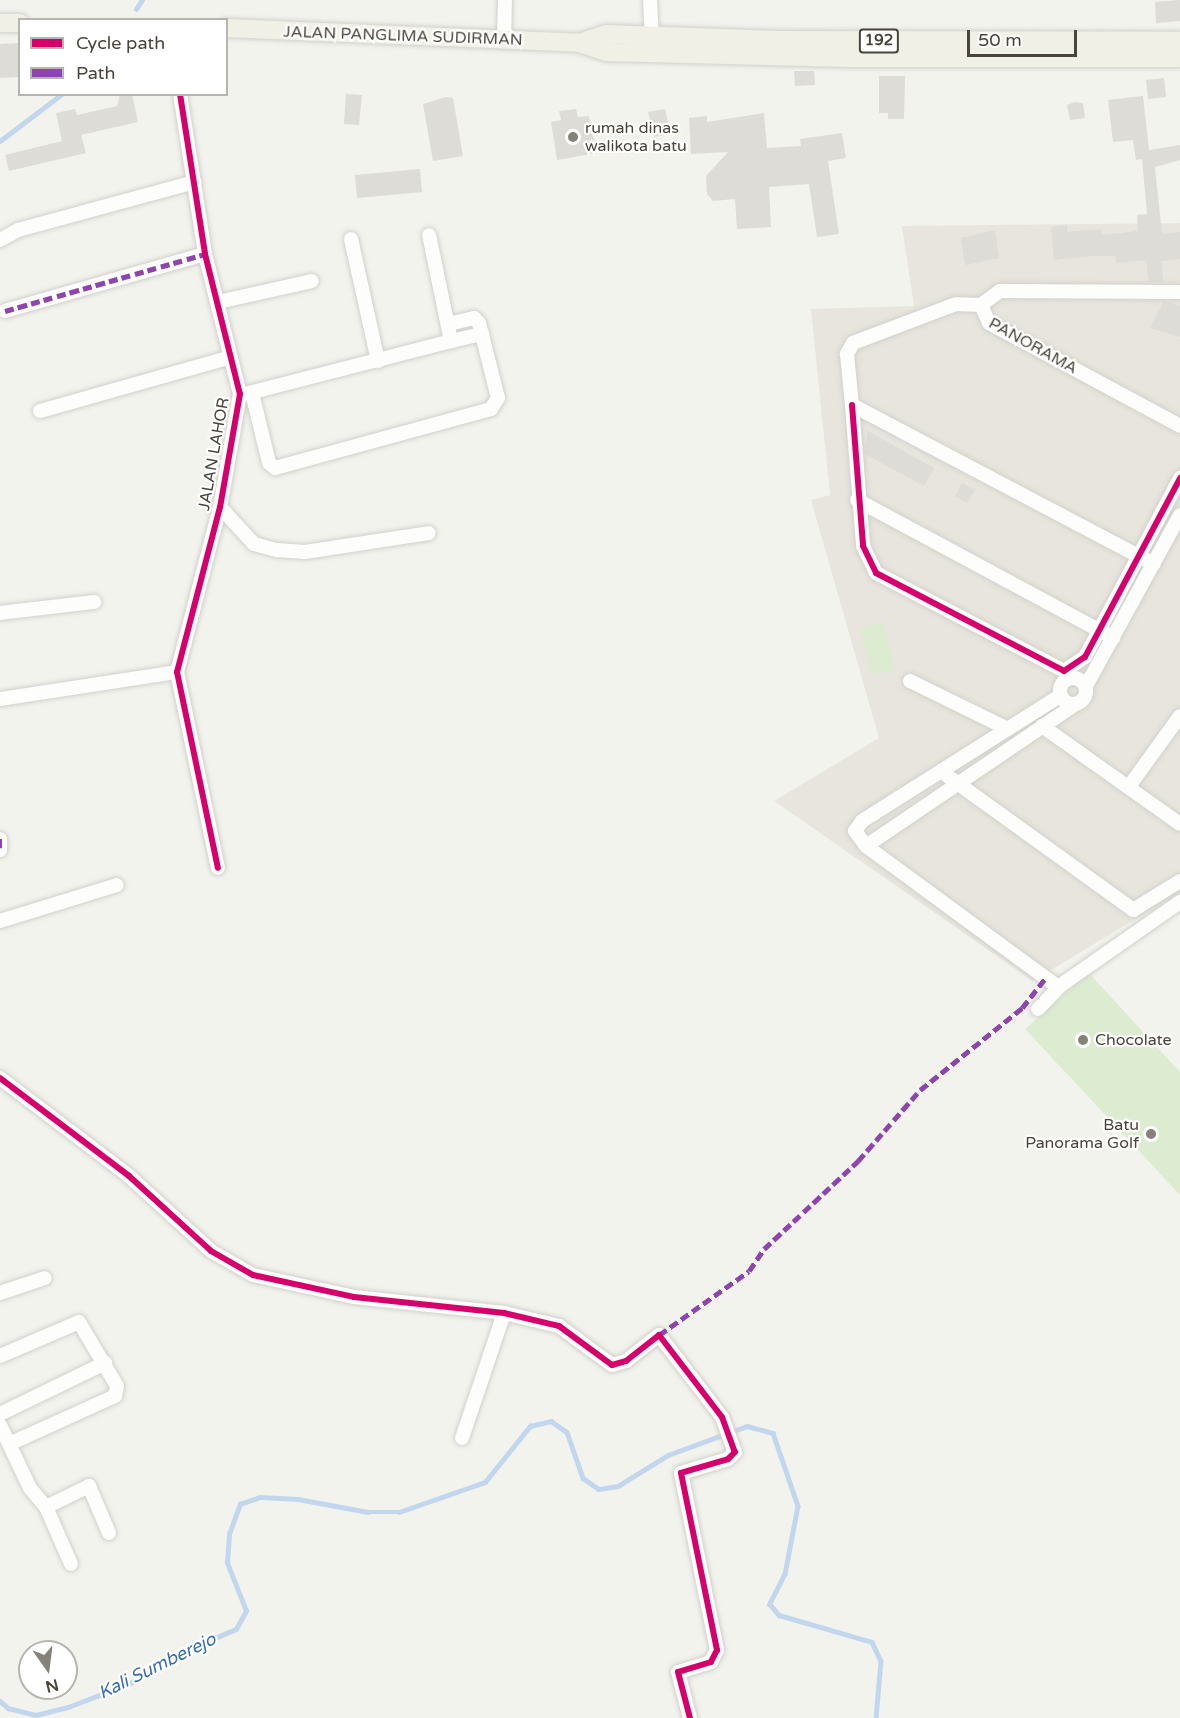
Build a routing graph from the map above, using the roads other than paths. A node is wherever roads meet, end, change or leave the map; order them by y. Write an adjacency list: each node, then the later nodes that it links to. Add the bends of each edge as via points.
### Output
1 (505, 0): 7 (street)
2 (650, 0): 6 (street)
3 (0, 23): 4 (main road)
4 (18, 23)
5 (228, 28): 7 (main road, JALAN PANGLIMA SUDIRMAN / 192)
6 (652, 35): 8 (main road, 192); 9 (main road, 192, via 606,34)
7 (504, 40): 9 (main road, JALAN PANGLIMA SUDIRMAN / 192)
8 (1180, 41)
9 (579, 43): 10 (main road, 192, via 606,52 804,57)
10 (1180, 58)
11 (180, 96): 12 (street, JALAN LAHOR)
12 (195, 182): 15 (street, via 18,230); 16 (street, JALAN LAHOR)
13 (429, 235): 22 (street)
14 (351, 239): 26 (street)
15 (0, 240)
16 (205, 254): 19 (street, JALAN LAHOR); 21 (street)
17 (312, 281): 19 (street)
18 (1180, 292): 20 (street, PANORAMA, via 1000,291)
19 (218, 302): 25 (street, JALAN LAHOR)
20 (981, 305): 28 (street, via 956,304 853,343 847,354); 30 (street, PANORAMA, via 988,323)
21 (5, 311)
22 (448, 324): 23 (street, via 474,318); 24 (street)
23 (482, 334): 24 (street); 27 (street, via 498,398 495,407 279,468 270,465)
24 (451, 341): 26 (street)
25 (231, 357): 27 (street, JALAN LAHOR); 29 (street)
26 (378, 361): 27 (street)
27 (246, 393): 33 (street, JALAN LAHOR)
28 (852, 405): 32 (street); 36 (street)
29 (40, 411)
30 (1180, 426)
31 (1180, 478): 36 (street)
32 (857, 500): 40 (street); 43 (street, via 863,546 880,578)
33 (220, 507): 35 (street, via 254,544 277,550 305,552); 42 (street, JALAN LAHOR)
34 (1180, 515): 37 (street)
35 (429, 533)
36 (1138, 555): 37 (street); 40 (street)
37 (1154, 564): 41 (street)
38 (94, 602): 39 (street)
39 (0, 613)
40 (1099, 631): 41 (street); 43 (street, via 1084,659)
41 (1113, 638): 45 (street)
42 (177, 672): 47 (street); 59 (street, JALAN LAHOR)
43 (1064, 676): 45 (street, via 1080,679); 46 (street)
44 (910, 681): 51 (street)
45 (1086, 686): 48 (street, via 1082,701)
46 (1060, 696): 48 (street); 51 (street)
47 (0, 699)
48 (1074, 705): 50 (street)
49 (1180, 716): 54 (street)
50 (1042, 726): 53 (street); 54 (street)
51 (1008, 729): 52 (street)
52 (942, 772): 53 (street); 57 (street, via 862,821 855,835)
53 (958, 784): 57 (street); 60 (street, via 1133,910)
54 (1130, 785): 55 (street)
55 (1180, 824)
56 (0, 839): 58 (street)
57 (866, 846): 64 (street)
58 (0, 850)
59 (218, 868)
60 (1180, 881)
61 (117, 885): 63 (street)
62 (1180, 902): 64 (street)
63 (0, 921)
64 (1058, 987): 65 (street)
65 (1038, 1009)
66 (3, 1084): 69 (street, via 129,1176 212,1251 253,1275 354,1297)
67 (45, 1278): 68 (street)
68 (0, 1293)
69 (504, 1313): 74 (street); 79 (street, via 569,1331 612,1365 626,1361 659,1335 722,1417 733,1443 733,1456 690,1467 681,1476 717,1650 711,1662 678,1672)
70 (0, 1356): 71 (street, via 79,1322)
71 (105, 1363): 72 (street); 75 (street, via 117,1386 115,1396)
72 (0, 1414)
73 (0, 1425): 75 (street)
74 (462, 1438)
75 (9, 1444): 76 (street, via 30,1488)
76 (46, 1508): 77 (street, via 89,1486); 78 (street)
77 (109, 1533)
78 (71, 1564)
79 (690, 1718)

